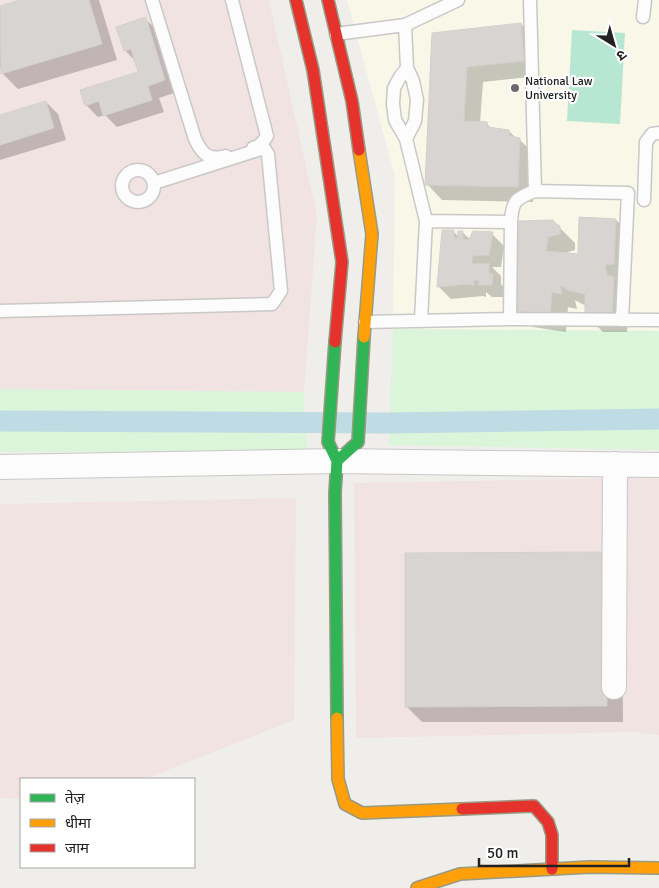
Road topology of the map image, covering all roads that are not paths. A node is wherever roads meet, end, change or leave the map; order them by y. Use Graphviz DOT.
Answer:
graph roads {
  1 [pos="152,0"];
  2 [pos="232,0"];
  3 [pos="296,0"];
  4 [pos="328,0"];
  5 [pos="458,0"];
  6 [pos="530,0"];
  7 [pos="645,0"];
  8 [pos="643,17"];
  9 [pos="405,25"];
  10 [pos="336,34"];
  11 [pos="408,68"];
  12 [pos="659,133"];
  13 [pos="406,138"];
  14 [pos="154,183"];
  15 [pos="535,191"];
  16 [pos="644,200"];
  17 [pos="426,221"];
  18 [pos="511,222"];
  19 [pos="0,311"];
  20 [pos="510,319"];
  21 [pos="421,320"];
  22 [pos="622,320"];
  23 [pos="659,320"];
  24 [pos="365,322"];
  25 [pos="333,451"];
  26 [pos="615,464"];
  27 [pos="659,465"];
  28 [pos="0,467"];
  29 [pos="614,687"];
  30 [pos="590,867"];
  31 [pos="659,868"];
  32 [pos="552,869"];
  33 [pos="460,874"];
  34 [pos="589,881"];
  35 [pos="417,888"];
  36 [pos="471,888"];
  1 -- 2 [label="lane"];
  3 -- 25 [label="street"];
  4 -- 10 [label="street"];
  5 -- 9 [label="lane"];
  6 -- 15 [label="lane"];
  7 -- 8 [label="lane"];
  9 -- 10 [label="lane"];
  9 -- 11 [label="lane"];
  10 -- 24 [label="street"];
  11 -- 13 [label="lane"];
  11 -- 13 [label="lane"];
  12 -- 16 [label="lane"];
  13 -- 17 [label="lane"];
  14 -- 19 [label="lane"];
  15 -- 18 [label="lane"];
  15 -- 22 [label="lane"];
  17 -- 18 [label="lane"];
  17 -- 21 [label="lane"];
  18 -- 20 [label="lane"];
  20 -- 21 [label="lane"];
  20 -- 22 [label="lane"];
  21 -- 24 [label="lane"];
  22 -- 23 [label="lane"];
  24 -- 25 [label="street"];
  25 -- 26 [label="street"];
  25 -- 28 [label="street"];
  25 -- 32 [label="street"];
  26 -- 27 [label="street"];
  26 -- 29 [label="street"];
  30 -- 31 [label="street"];
  30 -- 32 [label="street"];
  30 -- 34 [label="street"];
  32 -- 33 [label="street"];
  33 -- 35 [label="street"];
  33 -- 36 [label="street"];
}
